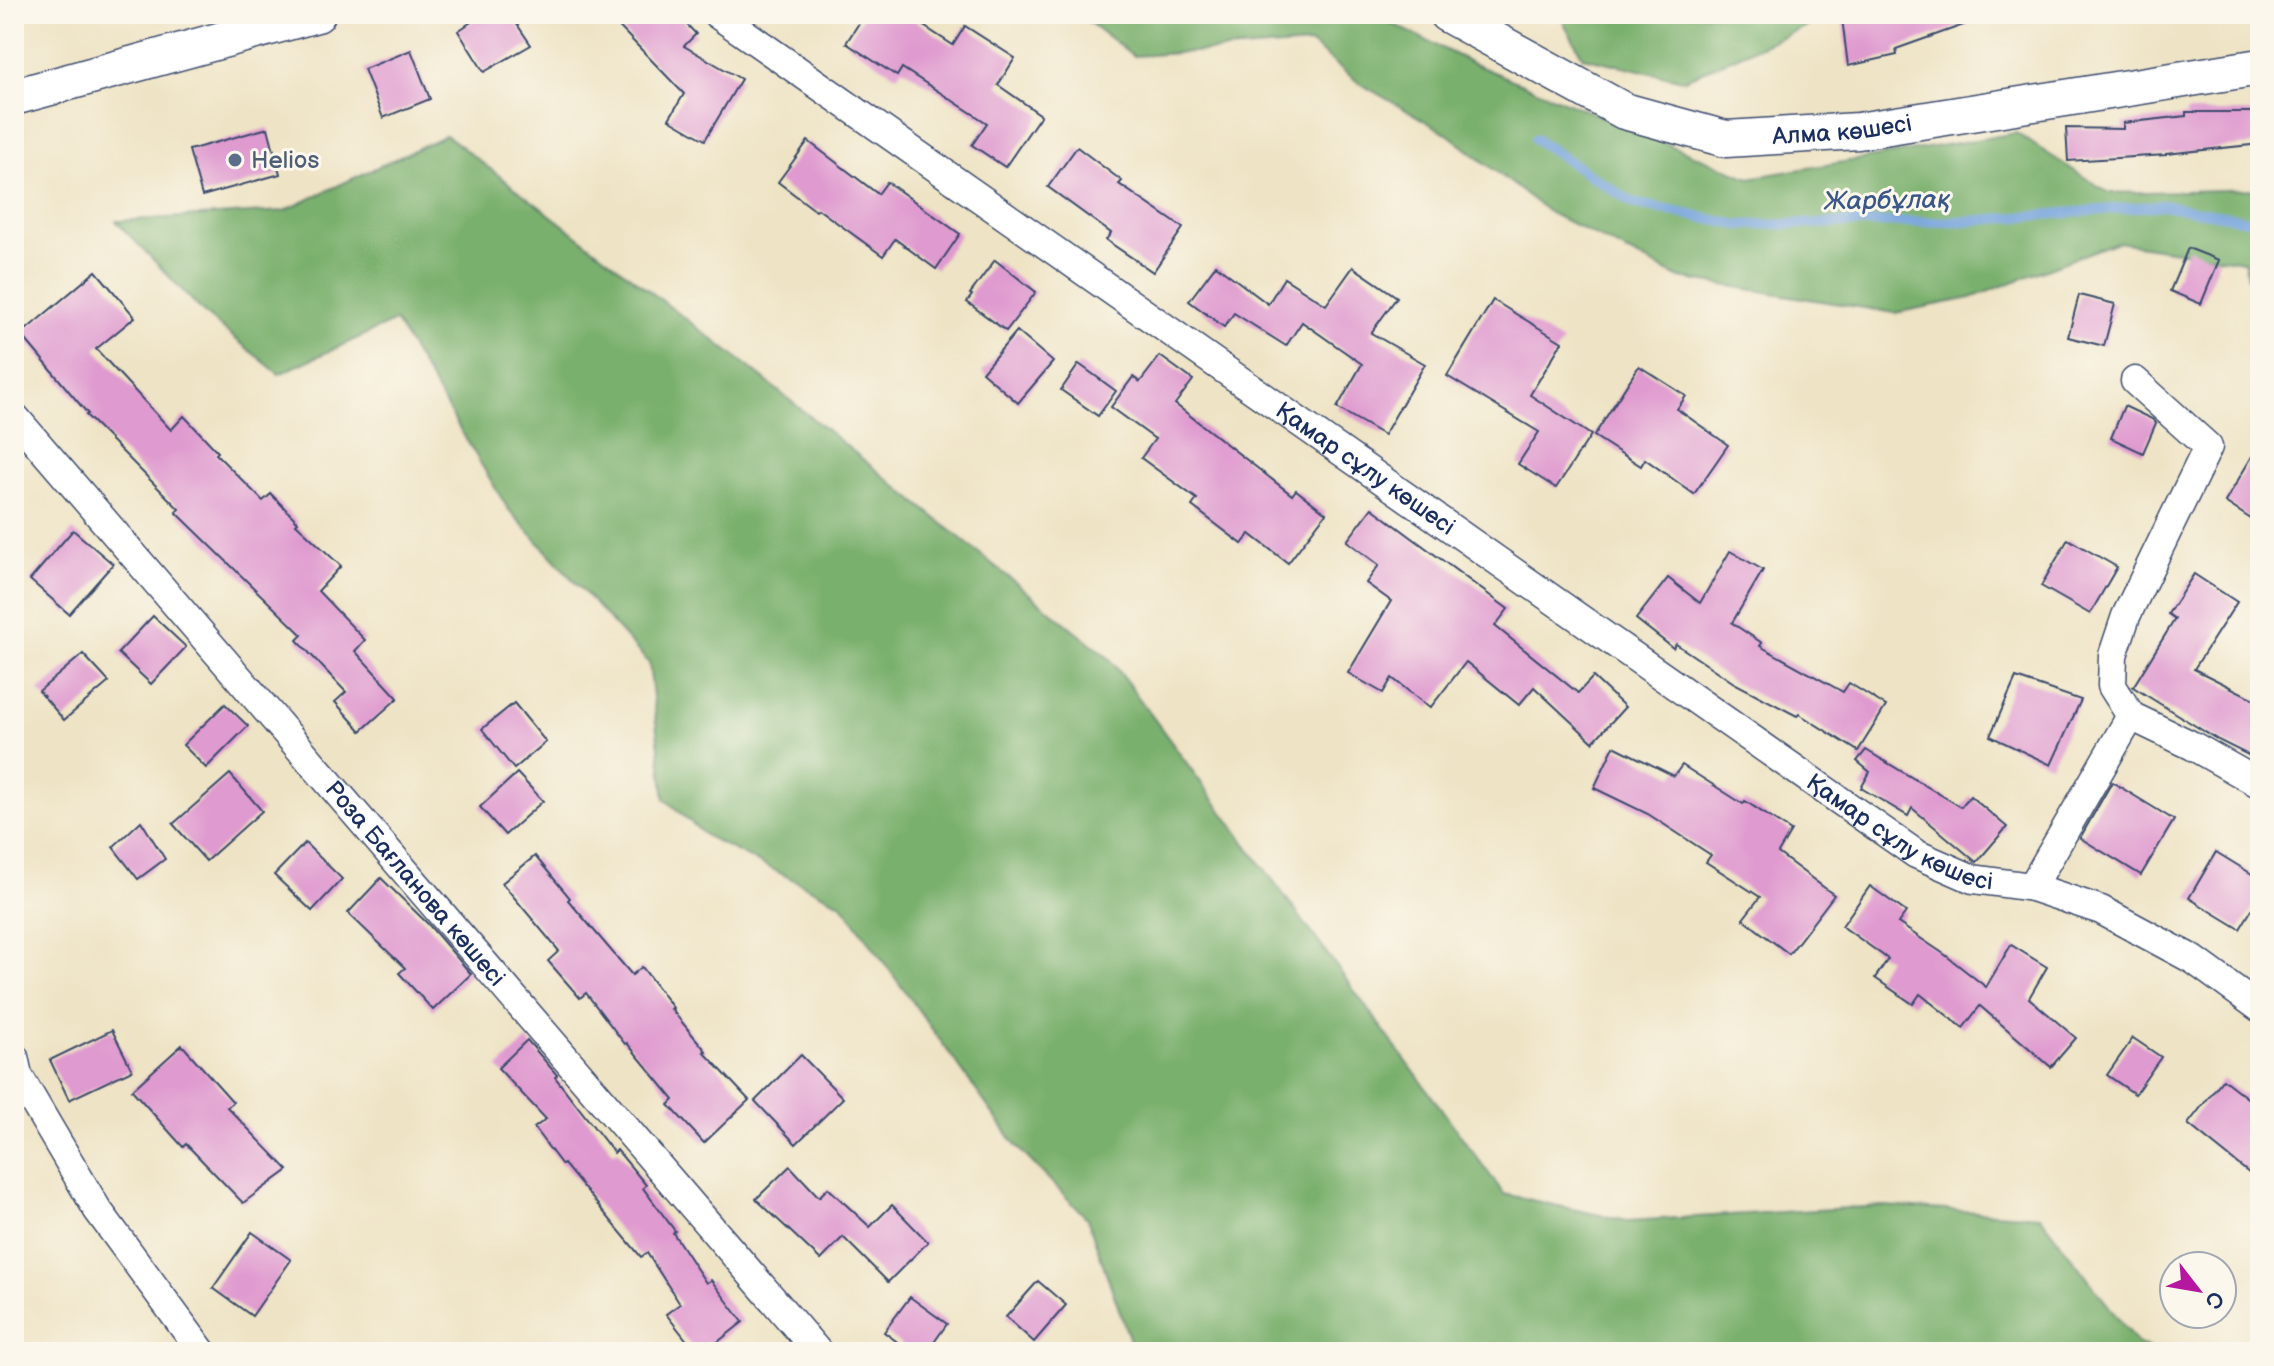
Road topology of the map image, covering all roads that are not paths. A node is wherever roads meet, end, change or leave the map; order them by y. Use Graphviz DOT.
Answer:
graph roads {
  1 [pos="317,14"];
  2 [pos="717,14"];
  3 [pos="1447,14"];
  4 [pos="2260,67"];
  5 [pos="14,97"];
  6 [pos="2135,381"];
  7 [pos="14,416"];
  8 [pos="2131,716"];
  9 [pos="2260,784"];
  10 [pos="2032,887"];
  11 [pos="2260,1008"];
  12 [pos="14,1057"];
  13 [pos="202,1352"];
  14 [pos="818,1352"];
  1 -- 5 [label="street"];
  2 -- 10 [label="street, Қамар сұлу көшесі"];
  3 -- 4 [label="street, Алма көшесі"];
  6 -- 8 [label="street"];
  7 -- 14 [label="street, Роза Бағланова көшесі"];
  8 -- 9 [label="street"];
  8 -- 10 [label="street, Қамар сұлу көшесі"];
  10 -- 11 [label="street, Қамар сұлу көшесі"];
  12 -- 13 [label="street"];
}
